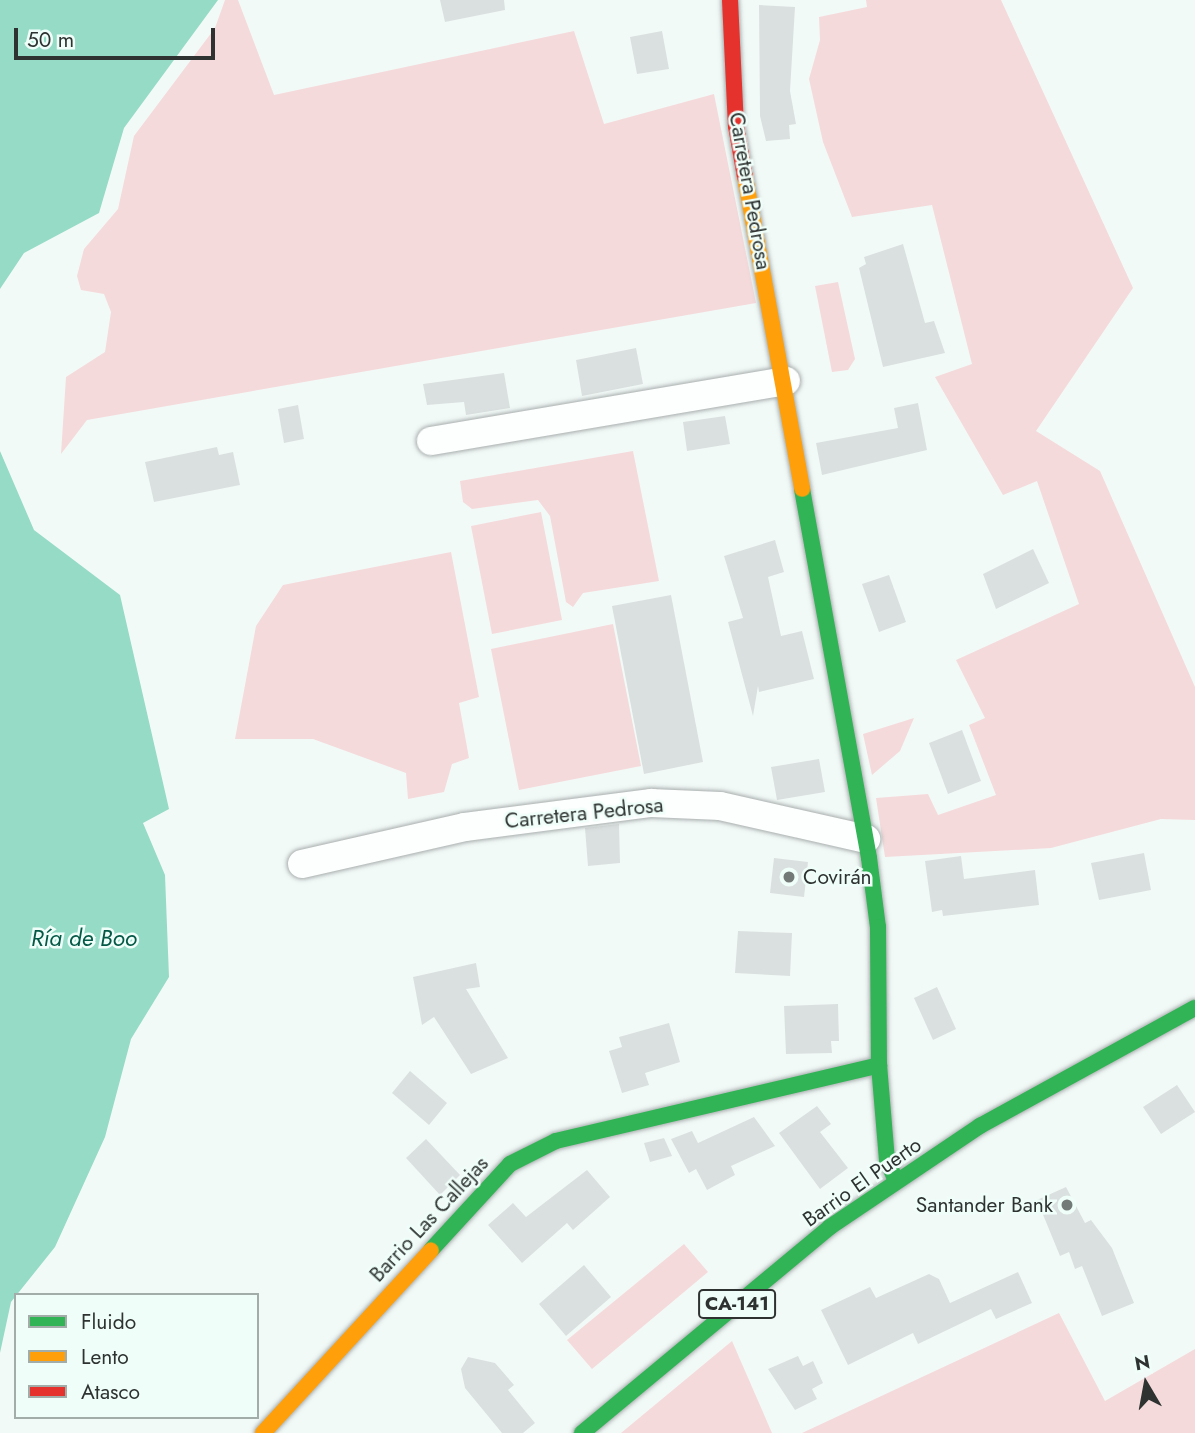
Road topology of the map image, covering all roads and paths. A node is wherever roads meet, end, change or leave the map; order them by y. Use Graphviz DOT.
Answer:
graph roads {
  1 [pos="730,0"];
  2 [pos="786,381"];
  3 [pos="431,440"];
  4 [pos="866,839"];
  5 [pos="302,864"];
  6 [pos="1195,1008"];
  7 [pos="879,1065"];
  8 [pos="896,1181"];
  9 [pos="263,1433"];
  10 [pos="582,1433"];
  1 -- 2 [label="street, Carretera Pedrosa"];
  2 -- 3 [label="street"];
  2 -- 4 [label="street, Carretera Pedrosa"];
  4 -- 5 [label="street, Carretera Pedrosa"];
  4 -- 7 [label="street, Carretera Pedrosa"];
  6 -- 8 [label="street, Barrio El Puerto / CA-141"];
  7 -- 8 [label="street, Carretera Pedrosa"];
  7 -- 9 [label="street, Barrio Las Callejas"];
  8 -- 10 [label="street, Barrio El Puerto / CA-141"];
}
